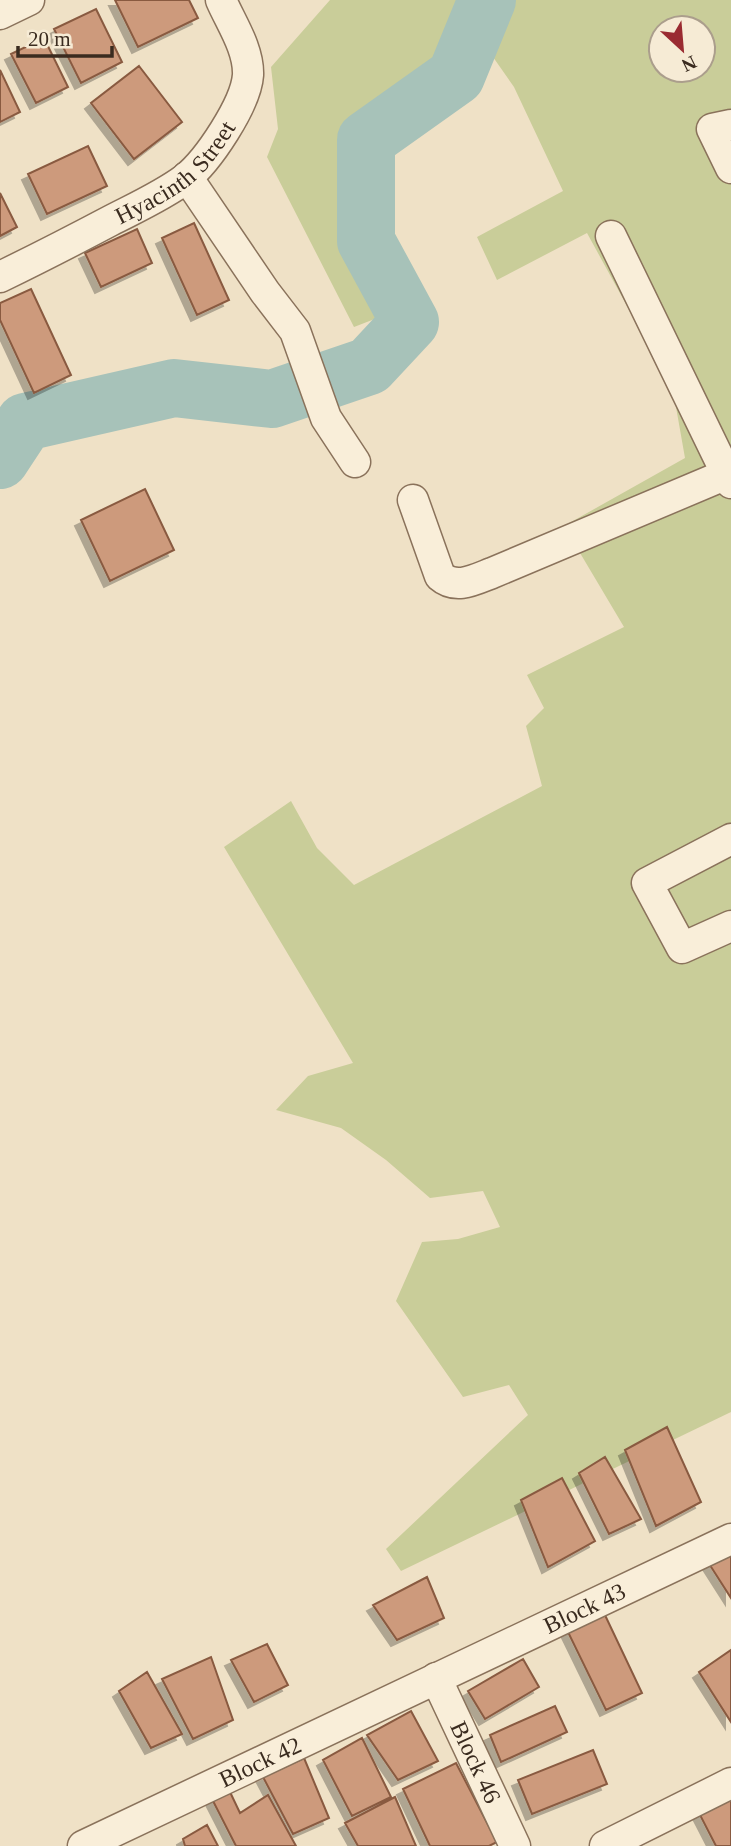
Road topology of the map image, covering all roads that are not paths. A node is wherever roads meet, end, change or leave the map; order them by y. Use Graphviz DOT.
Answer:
graph roads {
  1 [pos="29,0"];
  2 [pos="220,0"];
  3 [pos="0,14"];
  4 [pos="731,125"];
  5 [pos="731,168"];
  6 [pos="187,177"];
  7 [pos="611,236"];
  8 [pos="0,277"];
  9 [pos="355,462"];
  10 [pos="729,478"];
  11 [pos="413,500"];
  12 [pos="731,839"];
  13 [pos="731,926"];
  14 [pos="731,1539"];
  15 [pos="436,1678"];
  16 [pos="731,1783"];
  17 [pos="83,1846"];
  18 [pos="515,1846"];
  19 [pos="605,1846"];
  1 -- 3 [label="street"];
  2 -- 6 [label="street, Hyacinth Street"];
  4 -- 5 [label="street"];
  6 -- 8 [label="street, Hyacinth Street"];
  6 -- 9 [label="street"];
  7 -- 10 [label="street"];
  10 -- 11 [label="street"];
  12 -- 13 [label="street"];
  14 -- 15 [label="street, Block 43"];
  15 -- 17 [label="street, Block 42"];
  15 -- 18 [label="street, Block 46"];
  16 -- 19 [label="street"];
}
